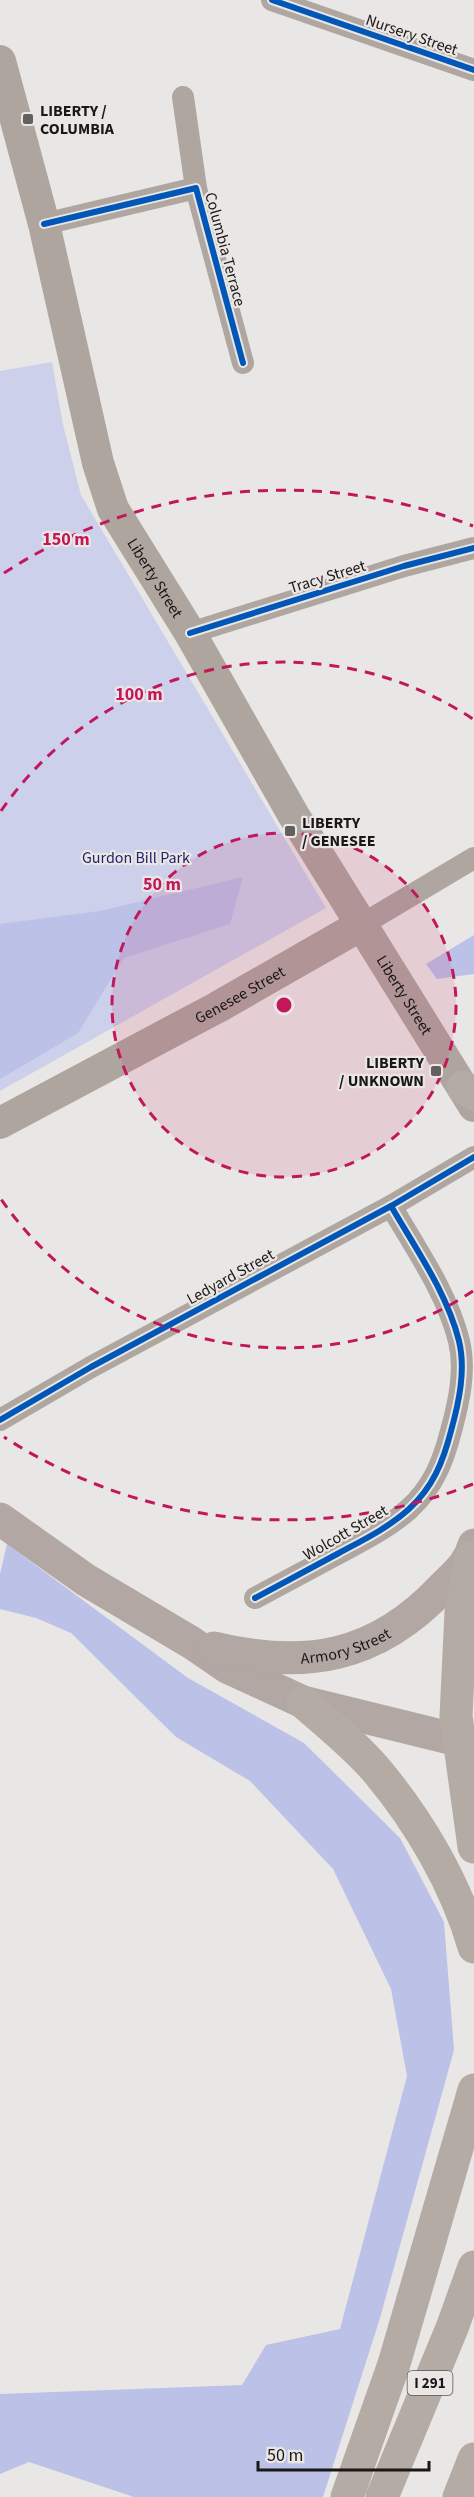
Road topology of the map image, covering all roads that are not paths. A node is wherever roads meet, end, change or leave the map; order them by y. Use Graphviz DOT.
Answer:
graph roads {
  1 [pos="272,0"];
  2 [pos="0,61"];
  3 [pos="474,70"];
  4 [pos="183,97"];
  5 [pos="196,188"];
  6 [pos="44,224"];
  7 [pos="243,363"];
  8 [pos="474,548"];
  9 [pos="190,633"];
  10 [pos="474,858"];
  11 [pos="363,924"];
  12 [pos="470,1096"];
  13 [pos="0,1124"];
  14 [pos="474,1157"];
  15 [pos="391,1206"];
  16 [pos="0,1420"];
  17 [pos="0,1519"];
  18 [pos="471,1559"];
  19 [pos="255,1598"];
  20 [pos="474,1639"];
  21 [pos="192,1643"];
  22 [pos="303,1702"];
  23 [pos="466,1742"];
  24 [pos="474,1847"];
  25 [pos="474,1947"];
  26 [pos="474,2090"];
  27 [pos="474,2267"];
  28 [pos="474,2459"];
  29 [pos="347,2497"];
  30 [pos="382,2497"];
  31 [pos="459,2497"];
  1 -- 3 [label="street, Nursery Street"];
  2 -- 6 [label="main road, Liberty Street"];
  4 -- 5 [label="street"];
  5 -- 6 [label="street, Columbia Terrace"];
  5 -- 7 [label="street, Columbia Terrace"];
  6 -- 9 [label="main road, Liberty Street"];
  8 -- 9 [label="street, Tracy Street"];
  9 -- 11 [label="main road, Liberty Street"];
  10 -- 11 [label="street, Genesee Street"];
  11 -- 12 [label="main road, Liberty Street"];
  11 -- 13 [label="main road, Genesee Street"];
  14 -- 15 [label="street, Ledyard Street"];
  15 -- 16 [label="street, Ledyard Street"];
  15 -- 19 [label="street, Wolcott Street"];
  17 -- 21 [label="main road, Armory Street"];
  18 -- 20 [label="main road"];
  18 -- 21 [label="main road, Armory Street"];
  18 -- 23 [label="highway"];
  21 -- 22 [label="main road, Armory Street"];
  22 -- 23 [label="main road, Armory Street"];
  22 -- 25 [label="highway"];
  23 -- 24 [label="highway"];
  26 -- 29 [label="highway"];
  27 -- 30 [label="highway, I 291"];
  28 -- 31 [label="highway"];
}
